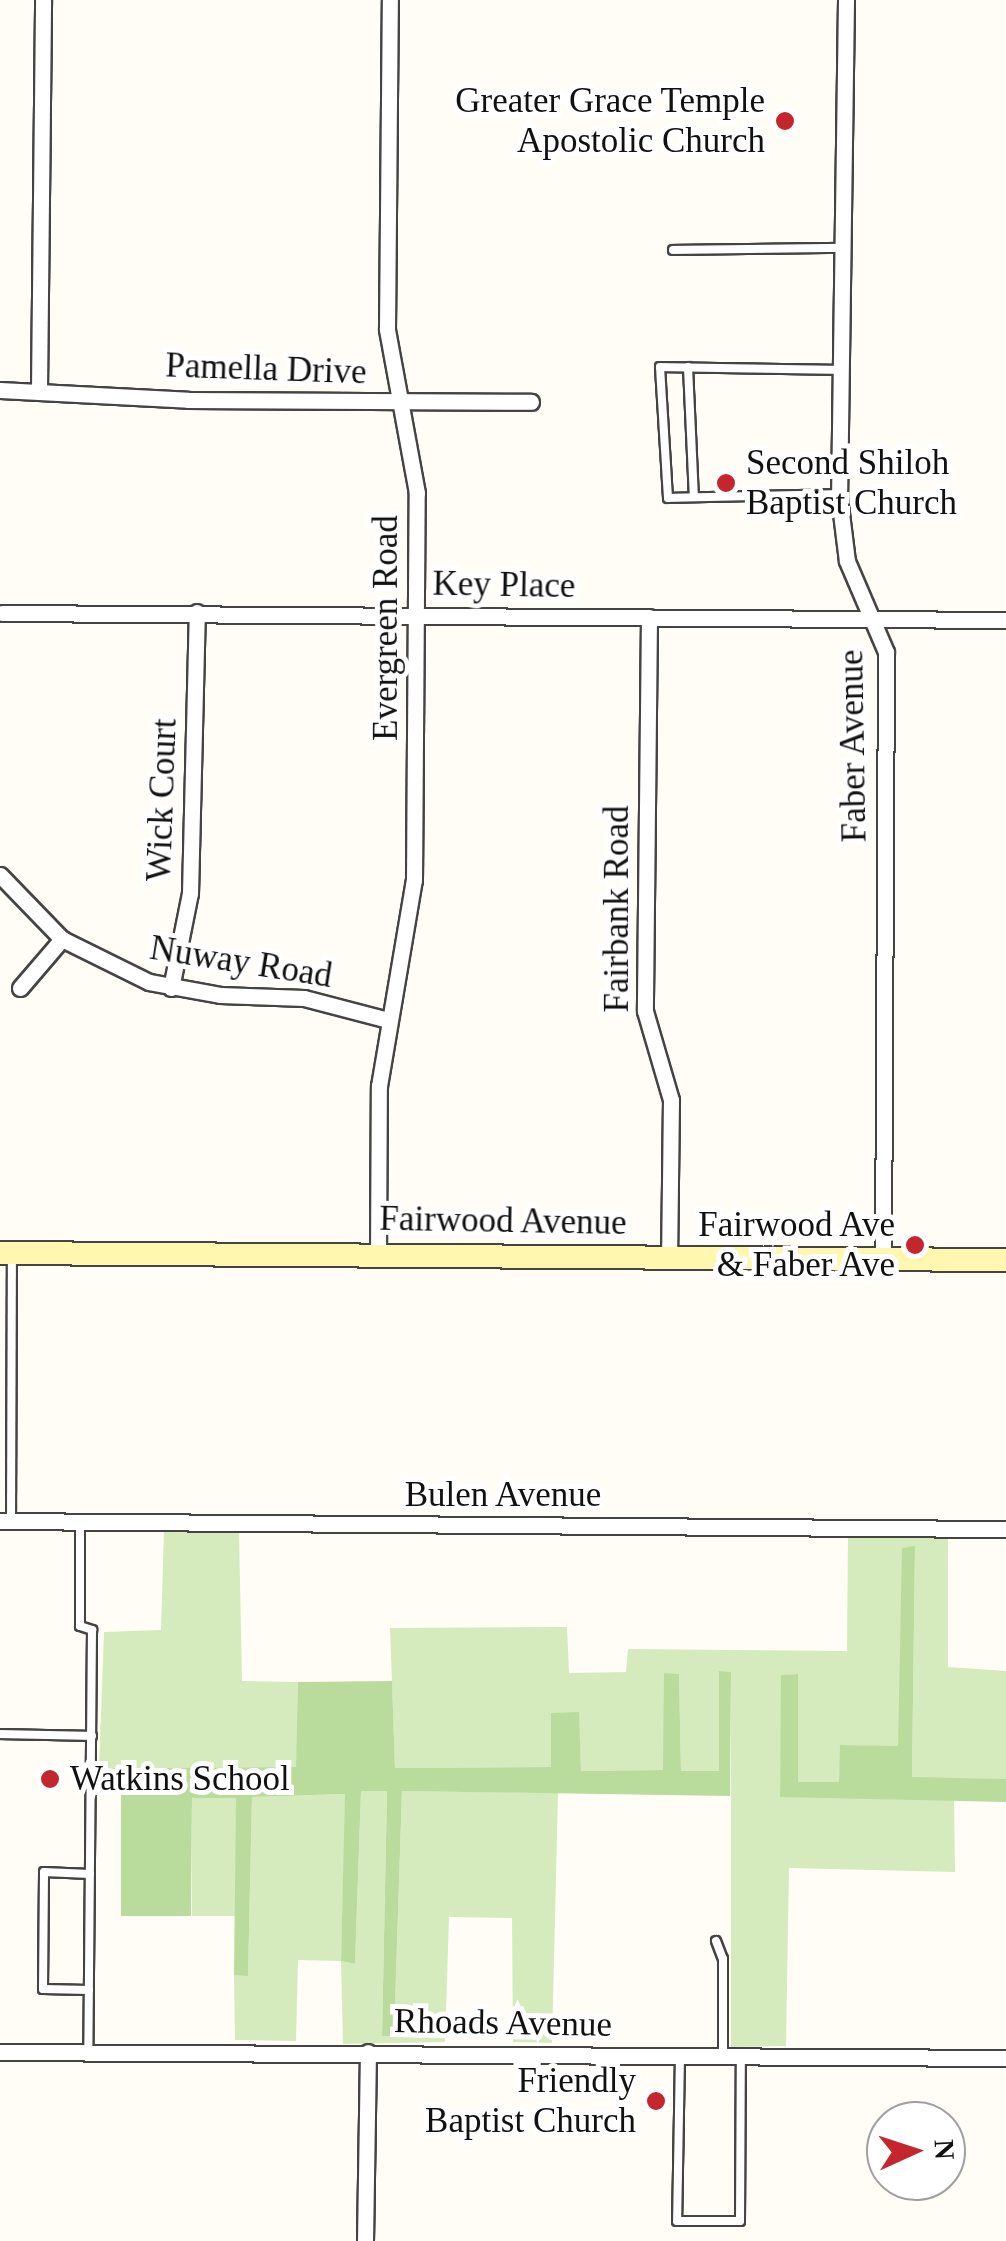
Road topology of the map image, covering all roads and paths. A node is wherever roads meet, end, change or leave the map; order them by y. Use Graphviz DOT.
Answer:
graph roads {
  1 [pos="43,0"];
  2 [pos="390,0"];
  3 [pos="846,0"];
  4 [pos="843,248"];
  5 [pos="674,250"];
  6 [pos="688,368"];
  7 [pos="841,370"];
  8 [pos="0,390"];
  9 [pos="39,390"];
  10 [pos="531,402"];
  11 [pos="401,403"];
  12 [pos="839,494"];
  13 [pos="694,497"];
  14 [pos="197,612"];
  15 [pos="2,613"];
  16 [pos="416,614"];
  17 [pos="649,617"];
  18 [pos="874,619"];
  19 [pos="1006,620"];
  20 [pos="0,875"];
  21 [pos="62,939"];
  22 [pos="20,988"];
  23 [pos="171,988"];
  24 [pos="388,1020"];
  25 [pos="6,1252"];
  26 [pos="378,1255"];
  27 [pos="669,1258"];
  28 [pos="883,1258"];
  29 [pos="1006,1260"];
  30 [pos="5,1521"];
  31 [pos="80,1521"];
  32 [pos="1006,1529"];
  33 [pos="0,1734"];
  34 [pos="92,1736"];
  35 [pos="90,1874"];
  36 [pos="716,1941"];
  37 [pos="89,1990"];
  38 [pos="88,2051"];
  39 [pos="0,2052"];
  40 [pos="368,2052"];
  41 [pos="680,2055"];
  42 [pos="723,2055"];
  43 [pos="740,2055"];
  44 [pos="1006,2058"];
  45 [pos="365,2241"];
  1 -- 9 [label="street"];
  2 -- 11 [label="street, Evergreen Road"];
  3 -- 4 [label="street, Faber Avenue"];
  4 -- 5 [label="lane"];
  4 -- 7 [label="street, Faber Avenue"];
  6 -- 7 [label="lane"];
  6 -- 13 [label="lane"];
  6 -- 13 [label="lane"];
  7 -- 12 [label="street, Faber Avenue"];
  8 -- 9 [label="street, Pamella Drive"];
  9 -- 11 [label="street, Pamella Drive"];
  10 -- 11 [label="street, Pamella Drive"];
  11 -- 16 [label="street, Evergreen Road"];
  12 -- 13 [label="lane"];
  12 -- 18 [label="street, Faber Avenue"];
  14 -- 15 [label="street, Key Place"];
  14 -- 16 [label="street, Key Place"];
  14 -- 23 [label="street, Wick Court"];
  16 -- 17 [label="street, Key Place"];
  16 -- 24 [label="street, Evergreen Road"];
  17 -- 18 [label="street, Key Place"];
  17 -- 27 [label="street, Fairbank Road"];
  18 -- 19 [label="street, Key Place"];
  18 -- 28 [label="street, Faber Avenue"];
  20 -- 21 [label="street, Nuway Road"];
  21 -- 22 [label="street"];
  21 -- 23 [label="street, Nuway Road"];
  23 -- 24 [label="street, Nuway Road"];
  24 -- 26 [label="street, Evergreen Road"];
  25 -- 26 [label="street, Fairwood Avenue"];
  25 -- 30 [label="lane"];
  26 -- 27 [label="street, Fairwood Avenue"];
  27 -- 28 [label="street, Fairwood Avenue"];
  28 -- 29 [label="street, Fairwood Avenue"];
  30 -- 31 [label="street, Bulen Avenue"];
  31 -- 32 [label="street, Bulen Avenue"];
  31 -- 34 [label="lane"];
  33 -- 34 [label="lane"];
  34 -- 35 [label="lane"];
  35 -- 37 [label="lane"];
  35 -- 37 [label="lane"];
  36 -- 42 [label="lane"];
  37 -- 38 [label="lane"];
  38 -- 39 [label="street, Rhoads Avenue"];
  38 -- 40 [label="street, Rhoads Avenue"];
  40 -- 41 [label="street, Rhoads Avenue"];
  40 -- 45 [label="street"];
  41 -- 42 [label="street, Rhoads Avenue"];
  41 -- 43 [label="lane"];
  42 -- 43 [label="street, Rhoads Avenue"];
  43 -- 44 [label="street, Rhoads Avenue"];
}
